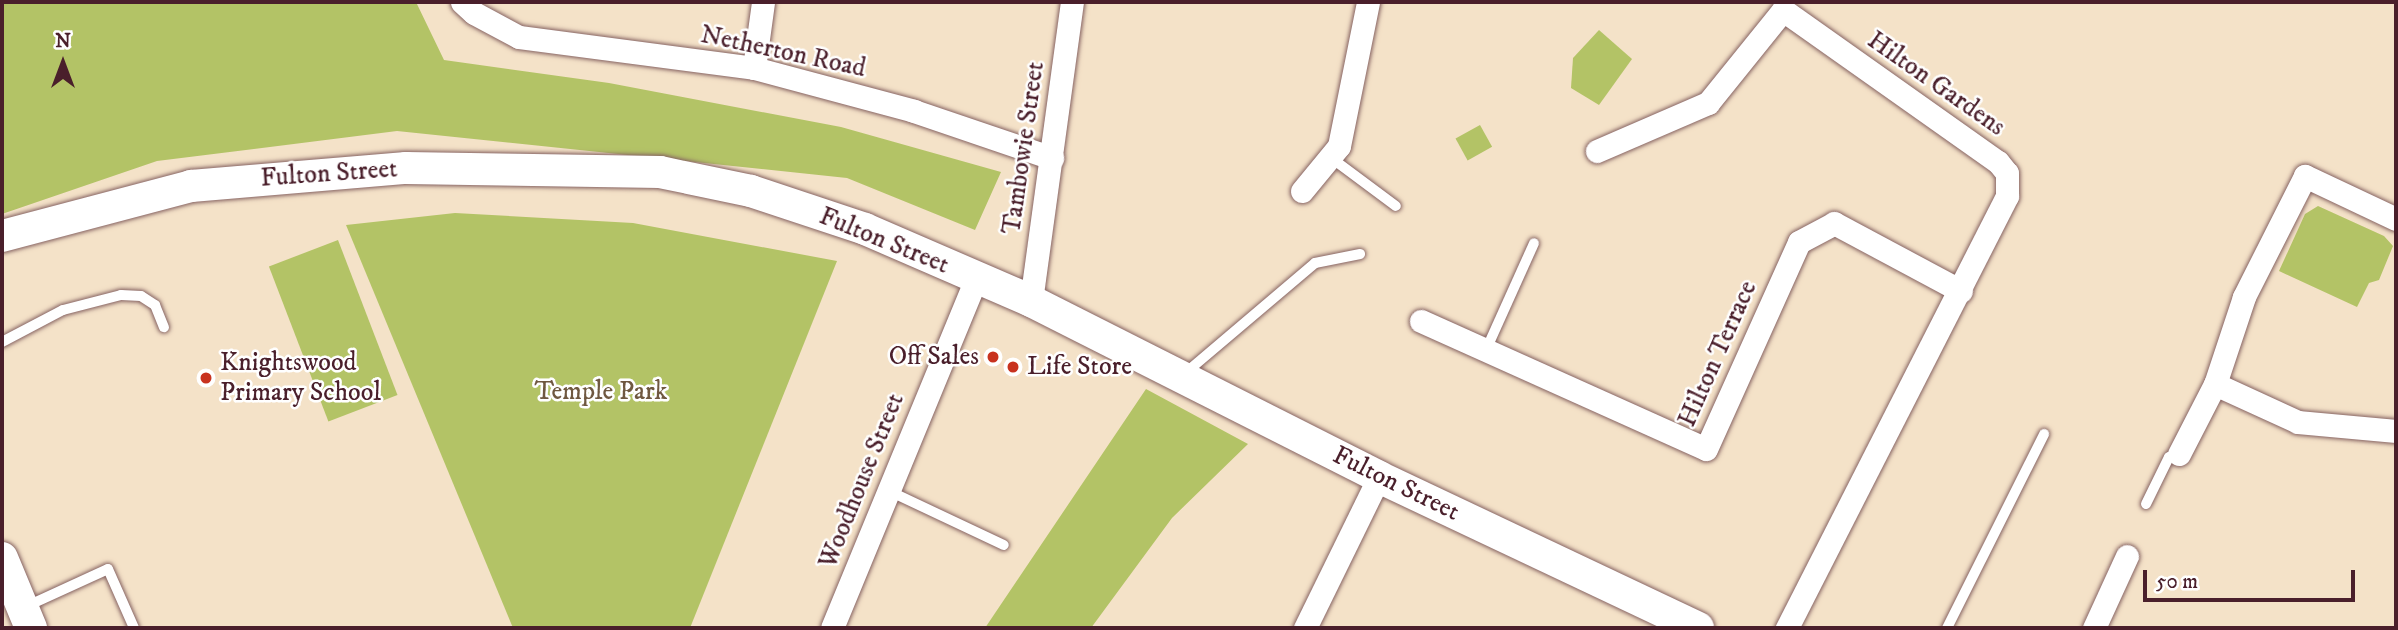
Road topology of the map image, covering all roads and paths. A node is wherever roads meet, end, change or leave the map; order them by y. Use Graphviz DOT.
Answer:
graph roads {
  1 [pos="462,2"];
  2 [pos="764,2"];
  3 [pos="1072,2"];
  4 [pos="1368,2"];
  5 [pos="754,68"];
  6 [pos="1597,151"];
  7 [pos="1330,157"];
  8 [pos="1052,158"];
  9 [pos="1302,191"];
  10 [pos="1396,206"];
  11 [pos="2396,219"];
  12 [pos="2,236"];
  13 [pos="1534,243"];
  14 [pos="1360,254"];
  15 [pos="976,278"];
  16 [pos="1961,290"];
  17 [pos="1031,301"];
  18 [pos="1421,321"];
  19 [pos="164,327"];
  20 [pos="2,342"];
  21 [pos="1486,350"];
  22 [pos="1181,377"];
  23 [pos="2215,384"];
  24 [pos="2396,431"];
  25 [pos="2044,433"];
  26 [pos="2179,454"];
  27 [pos="1379,477"];
  28 [pos="887,490"];
  29 [pos="2146,504"];
  30 [pos="1004,545"];
  31 [pos="2127,556"];
  32 [pos="2,558"];
  33 [pos="27,618"];
  34 [pos="134,628"];
  35 [pos="832,628"];
  36 [pos="1305,628"];
  37 [pos="1698,628"];
  38 [pos="1787,628"];
  39 [pos="1947,628"];
  40 [pos="2094,628"];
  1 -- 5 [label="street, Netherton Road"];
  2 -- 5 [label="street"];
  3 -- 8 [label="street, Tambowie Street"];
  4 -- 7 [label="street"];
  5 -- 8 [label="street, Netherton Road"];
  6 -- 16 [label="street, Hilton Gardens"];
  7 -- 9 [label="street"];
  7 -- 10 [label="lane"];
  8 -- 17 [label="street, Tambowie Street"];
  11 -- 23 [label="street"];
  12 -- 15 [label="street, Fulton Street"];
  13 -- 21 [label="lane"];
  14 -- 22 [label="lane"];
  15 -- 17 [label="street, Fulton Street"];
  15 -- 28 [label="street, Woodhouse Street"];
  16 -- 21 [label="street, Hilton Terrace"];
  16 -- 38 [label="street, Hilton Gardens"];
  17 -- 22 [label="street, Fulton Street"];
  18 -- 21 [label="street, Hilton Terrace"];
  19 -- 20 [label="lane"];
  22 -- 27 [label="street, Fulton Street"];
  23 -- 24 [label="street"];
  23 -- 26 [label="street"];
  25 -- 39 [label="lane"];
  26 -- 29 [label="lane"];
  27 -- 36 [label="street"];
  27 -- 37 [label="street, Fulton Street"];
  28 -- 30 [label="lane"];
  28 -- 35 [label="street, Woodhouse Street"];
  31 -- 40 [label="street"];
  32 -- 33 [label="street"];
  33 -- 34 [label="lane"];
}
